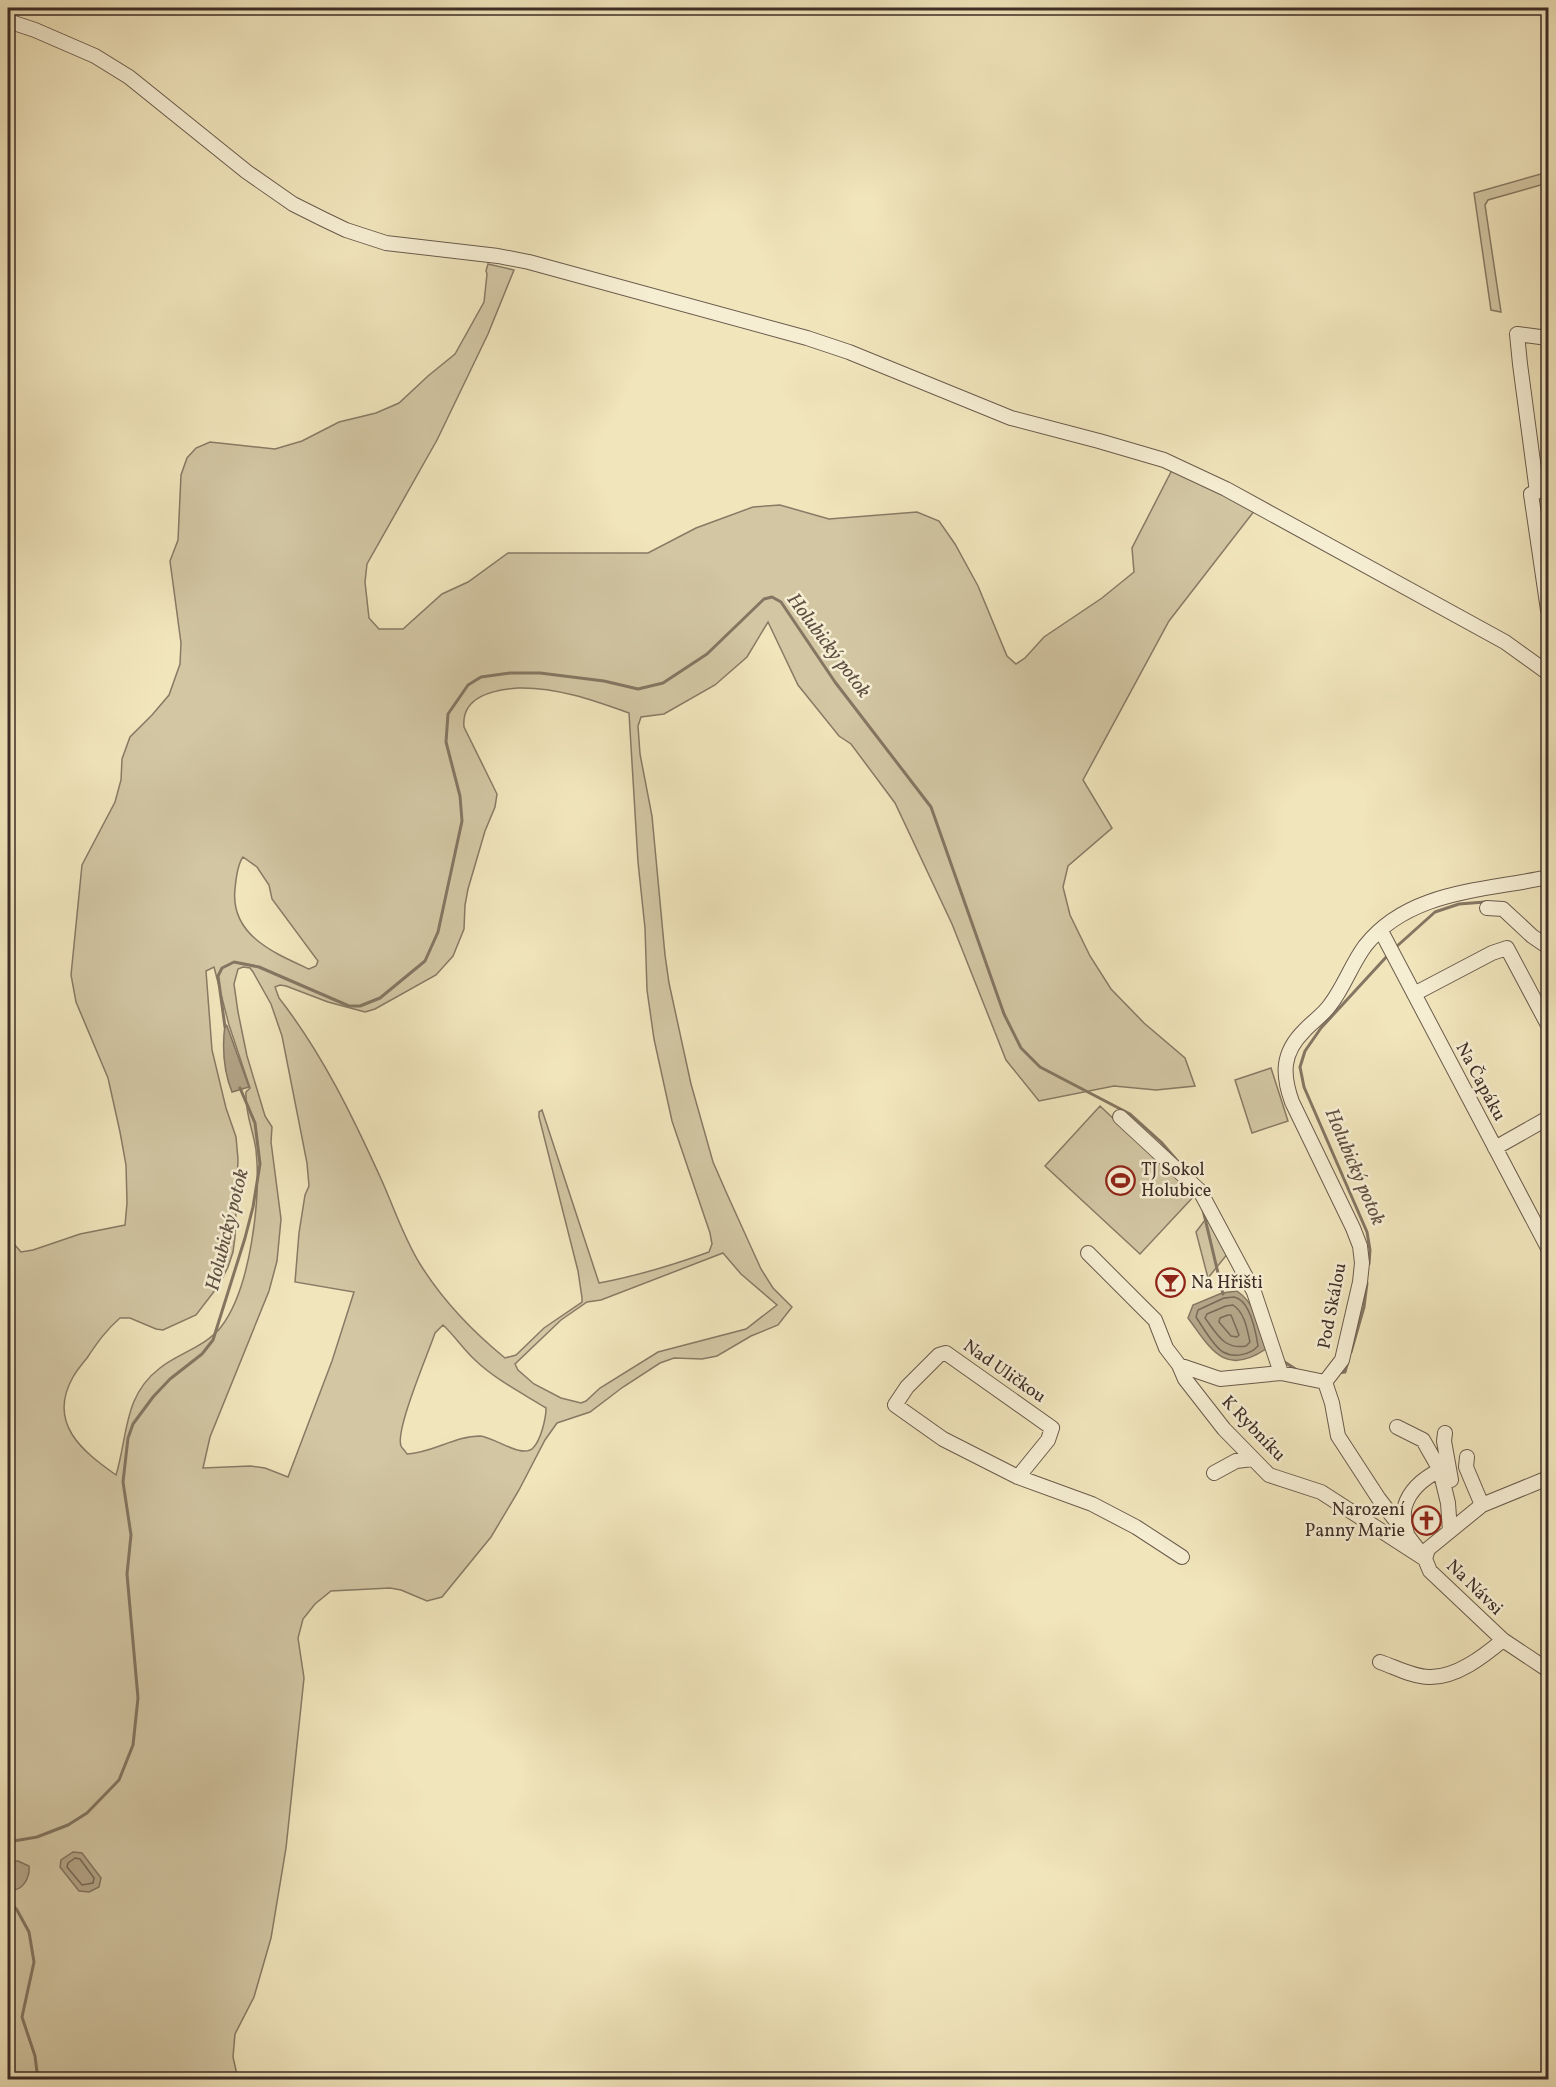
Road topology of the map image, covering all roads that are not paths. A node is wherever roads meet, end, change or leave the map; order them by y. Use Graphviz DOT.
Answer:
graph roads {
  1 [pos="8,21"];
  2 [pos="1548,338"];
  3 [pos="1543,489"];
  4 [pos="1548,610"];
  5 [pos="1548,673"];
  6 [pos="1548,877"];
  7 [pos="1487,909"];
  8 [pos="1381,931"];
  9 [pos="1548,947"];
  10 [pos="1414,994"];
  11 [pos="1548,1025"];
  12 [pos="1120,1117"];
  13 [pos="1548,1118"];
  14 [pos="1494,1148"];
  15 [pos="1548,1248"];
  16 [pos="1088,1254"];
  17 [pos="1179,1365"];
  18 [pos="1281,1373"];
  19 [pos="1325,1382"];
  20 [pos="1397,1427"];
  21 [pos="1445,1433"];
  22 [pos="1467,1457"];
  23 [pos="1253,1459"];
  24 [pos="1440,1470"];
  25 [pos="1214,1473"];
  26 [pos="1018,1478"];
  27 [pos="1548,1479"];
  28 [pos="1321,1492"];
  29 [pos="1448,1503"];
  30 [pos="1482,1505"];
  31 [pos="1450,1531"];
  32 [pos="1409,1539"];
  33 [pos="1182,1557"];
  34 [pos="1425,1559"];
  35 [pos="1503,1640"];
  36 [pos="1380,1662"];
  37 [pos="1548,1670"];
  1 -- 5 [label="street"];
  2 -- 3 [label="street"];
  3 -- 4 [label="street"];
  6 -- 8 [label="street, Pod Skálou"];
  7 -- 9 [label="street"];
  8 -- 10 [label="street, Na Čapáku"];
  8 -- 19 [label="street, Pod Skálou"];
  10 -- 11 [label="street"];
  10 -- 14 [label="street, Na Čapáku"];
  12 -- 18 [label="street"];
  13 -- 14 [label="street"];
  14 -- 15 [label="street, Na Čapáku"];
  16 -- 17 [label="street, K Rybníku"];
  17 -- 18 [label="street"];
  17 -- 23 [label="street, K Rybníku"];
  18 -- 19 [label="street"];
  19 -- 32 [label="street, Na Návsi"];
  20 -- 24 [label="street, Na Návsi"];
  21 -- 29 [label="street, Na Návsi"];
  22 -- 30 [label="street"];
  23 -- 25 [label="street"];
  23 -- 28 [label="street, K Rybníku"];
  24 -- 29 [label="street, Na Návsi"];
  24 -- 32 [label="street"];
  26 -- 26 [label="street, Nad Uličkou"];
  26 -- 33 [label="street, Nad Uličkou"];
  27 -- 30 [label="street, Na Návsi"];
  28 -- 34 [label="street, Na Návsi"];
  29 -- 31 [label="street, Na Návsi"];
  30 -- 31 [label="street, Na Návsi"];
  31 -- 34 [label="street, Na Návsi"];
  32 -- 34 [label="street, Na Návsi"];
  34 -- 35 [label="street, Na Návsi"];
  35 -- 36 [label="street"];
  35 -- 37 [label="street, Na Návsi"];
}
